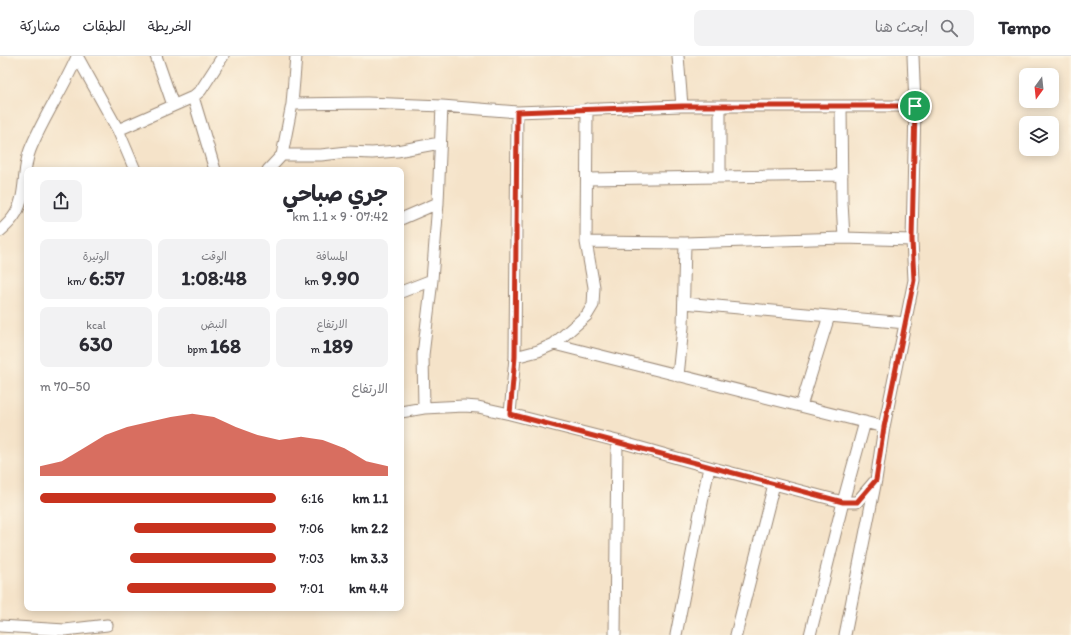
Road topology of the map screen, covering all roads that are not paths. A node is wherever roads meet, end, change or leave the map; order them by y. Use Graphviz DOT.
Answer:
graph roads {
  1 [pos="156,56"];
  2 [pos="224,56"];
  3 [pos="296,56"];
  4 [pos="678,56"];
  5 [pos="913,56"];
  6 [pos="77,57"];
  7 [pos="193,97"];
  8 [pos="292,104"];
  9 [pos="173,105"];
  10 [pos="442,106"];
  11 [pos="682,106"];
  12 [pos="720,106"];
  13 [pos="915,106"];
  14 [pos="841,107"];
  15 [pos="586,109"];
  16 [pos="517,112"];
  17 [pos="118,130"];
  18 [pos="440,143"];
  19 [pos="282,155"];
  20 [pos="26,167"];
  21 [pos="134,167"];
  22 [pos="214,167"];
  23 [pos="271,167"];
  24 [pos="842,175"];
  25 [pos="720,176"];
  26 [pos="587,179"];
  27 [pos="24,193"];
  28 [pos="438,203"];
  29 [pos="404,217"];
  30 [pos="0,231"];
  31 [pos="844,238"];
  32 [pos="912,240"];
  33 [pos="586,242"];
  34 [pos="685,243"];
  35 [pos="432,280"];
  36 [pos="404,291"];
  37 [pos="684,302"];
  38 [pos="829,316"];
  39 [pos="906,323"];
  40 [pos="554,344"];
  41 [pos="515,357"];
  42 [pos="678,376"];
  43 [pos="801,406"];
  44 [pos="424,408"];
  45 [pos="404,411"];
  46 [pos="510,414"];
  47 [pos="865,422"];
  48 [pos="884,427"];
  49 [pos="617,441"];
  50 [pos="709,467"];
  51 [pos="876,480"];
  52 [pos="774,484"];
  53 [pos="843,502"];
  54 [pos="107,625"];
  55 [pos="0,626"];
  56 [pos="616,635"];
  57 [pos="676,635"];
  58 [pos="736,635"];
  59 [pos="810,635"];
  60 [pos="845,635"];
  1 -- 9 [label="street"];
  2 -- 7 [label="street"];
  3 -- 8 [label="street"];
  4 -- 11 [label="street"];
  5 -- 13 [label="street"];
  6 -- 17 [label="street"];
  6 -- 20 [label="street"];
  7 -- 9 [label="street"];
  7 -- 22 [label="street"];
  8 -- 10 [label="street"];
  8 -- 19 [label="street"];
  9 -- 17 [label="street"];
  10 -- 16 [label="street"];
  10 -- 18 [label="street"];
  11 -- 12 [label="street"];
  11 -- 15 [label="street"];
  12 -- 14 [label="street"];
  12 -- 25 [label="street"];
  13 -- 14 [label="street"];
  13 -- 32 [label="street"];
  14 -- 24 [label="street"];
  15 -- 16 [label="street"];
  15 -- 26 [label="street"];
  16 -- 41 [label="street"];
  17 -- 21 [label="street"];
  18 -- 19 [label="street"];
  18 -- 28 [label="street"];
  19 -- 23 [label="street"];
  24 -- 25 [label="street"];
  24 -- 31 [label="street"];
  25 -- 26 [label="street"];
  26 -- 33 [label="street"];
  27 -- 30 [label="street"];
  28 -- 29 [label="street"];
  28 -- 35 [label="street"];
  31 -- 32 [label="street"];
  31 -- 34 [label="street"];
  32 -- 39 [label="street"];
  33 -- 34 [label="street"];
  33 -- 40 [label="street"];
  34 -- 37 [label="street"];
  35 -- 36 [label="street"];
  35 -- 44 [label="street"];
  37 -- 38 [label="street"];
  37 -- 42 [label="street"];
  38 -- 39 [label="street"];
  38 -- 43 [label="street"];
  39 -- 48 [label="street"];
  40 -- 41 [label="street"];
  40 -- 42 [label="street"];
  41 -- 46 [label="street"];
  42 -- 43 [label="street"];
  43 -- 47 [label="street"];
  44 -- 45 [label="street"];
  44 -- 46 [label="street"];
  46 -- 49 [label="street"];
  47 -- 48 [label="street"];
  47 -- 53 [label="street"];
  48 -- 51 [label="street"];
  49 -- 50 [label="street"];
  49 -- 56 [label="street"];
  50 -- 52 [label="street"];
  50 -- 57 [label="street"];
  51 -- 53 [label="street"];
  51 -- 60 [label="street"];
  52 -- 53 [label="street"];
  52 -- 58 [label="street"];
  53 -- 59 [label="street"];
  54 -- 55 [label="street"];
}
